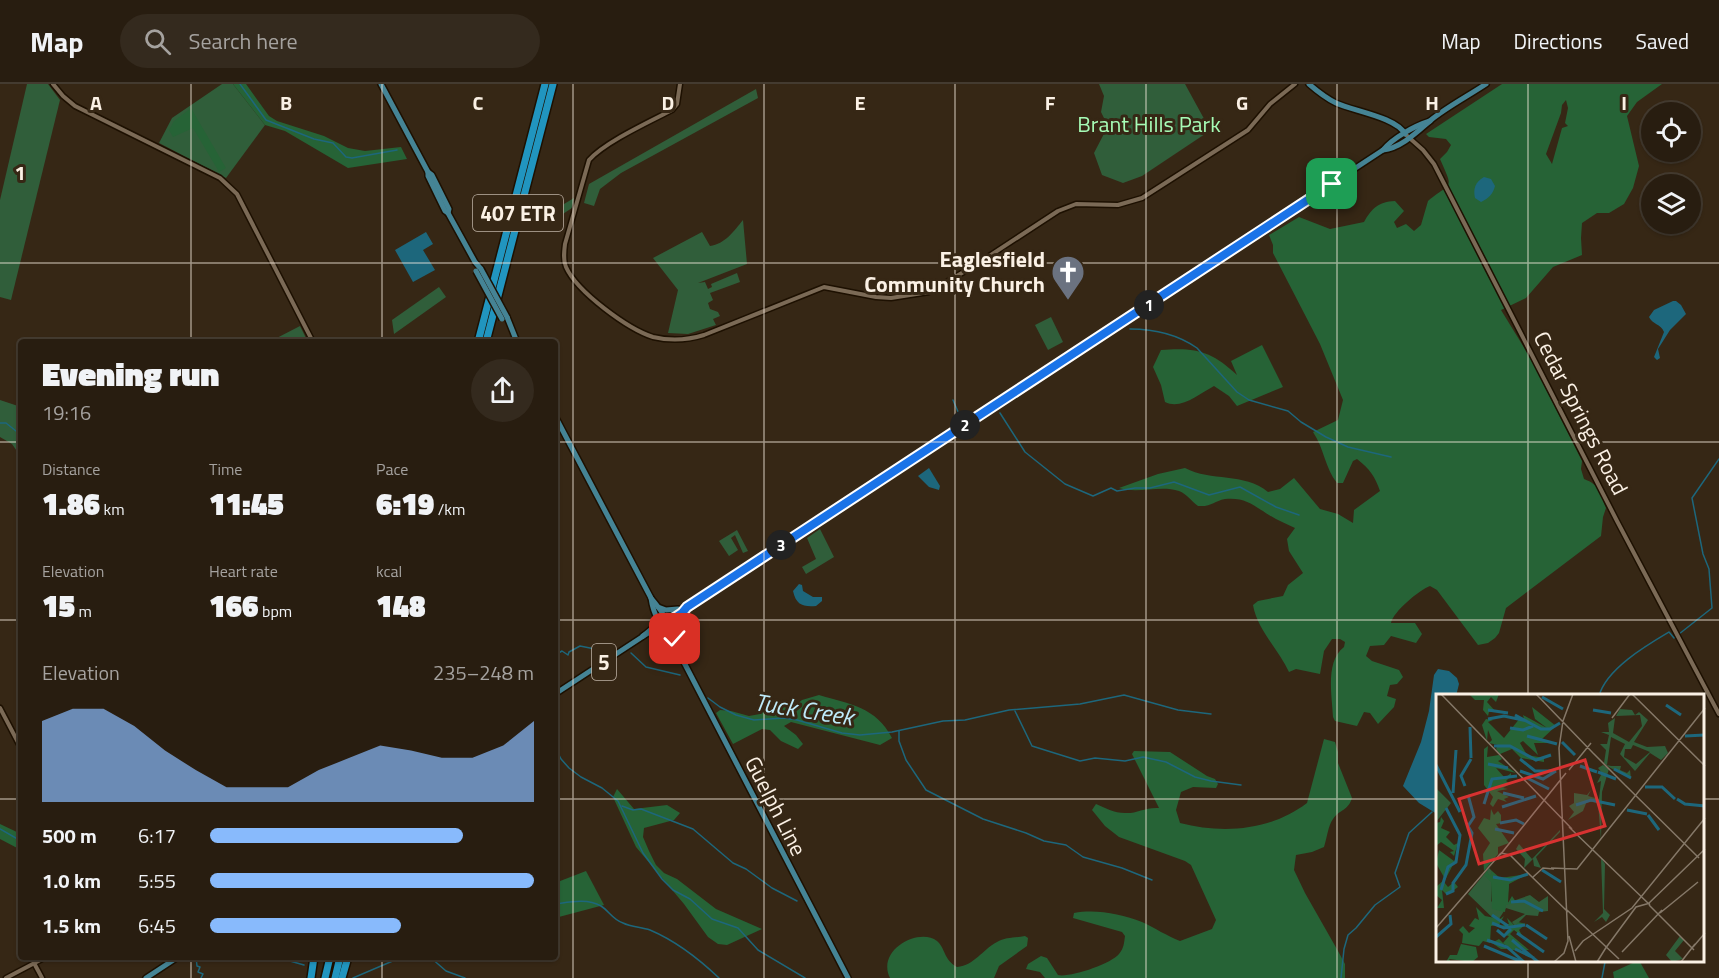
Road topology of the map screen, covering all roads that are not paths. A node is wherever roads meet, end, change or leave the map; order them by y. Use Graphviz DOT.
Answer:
graph roads {
  1 [pos="54,84"];
  2 [pos="381,84"];
  3 [pos="545,84"];
  4 [pos="552,84"];
  5 [pos="680,84"];
  6 [pos="1296,84"];
  7 [pos="1309,84"];
  8 [pos="1486,84"];
  9 [pos="1407,136"];
  10 [pos="311,339"];
  11 [pos="479,339"];
  12 [pos="487,339"];
  13 [pos="516,339"];
  14 [pos="558,422"];
  15 [pos="651,598"];
  16 [pos="658,607"];
  17 [pos="687,607"];
  18 [pos="680,609"];
  19 [pos="663,622"];
  20 [pos="558,692"];
  21 [pos="0,708"];
  22 [pos="1719,714"];
  23 [pos="18,742"];
  24 [pos="40,960"];
  25 [pos="173,960"];
  26 [pos="314,960"];
  27 [pos="329,960"];
  28 [pos="339,960"];
  29 [pos="347,960"];
  30 [pos="34,963"];
  31 [pos="6,978"];
  32 [pos="42,978"];
  33 [pos="146,978"];
  34 [pos="311,978"];
  35 [pos="325,978"];
  36 [pos="335,978"];
  37 [pos="342,978"];
  38 [pos="848,978"];
  1 -- 10 [label="street"];
  2 -- 13 [label="main road, bridge"];
  3 -- 11 [label="highway, 407 ETR"];
  4 -- 12 [label="highway, 407 ETR"];
  5 -- 6 [label="street"];
  7 -- 9 [label="main road"];
  8 -- 9 [label="main road, 5"];
  9 -- 17 [label="main road, 5"];
  9 -- 22 [label="street, Cedar Springs Road"];
  14 -- 15 [label="main road, Guelph Line"];
  15 -- 16 [label="main road, Guelph Line"];
  15 -- 19 [label="main road, Guelph Line"];
  16 -- 18 [label="main road"];
  16 -- 19 [label="main road, Guelph Line"];
  17 -- 18 [label="main road, 5"];
  17 -- 19 [label="main road, 5"];
  18 -- 19 [label="main road, 5"];
  19 -- 20 [label="main road, 5"];
  19 -- 38 [label="main road, Guelph Line"];
  21 -- 23 [label="street"];
  24 -- 30 [label="street"];
  25 -- 33 [label="main road"];
  26 -- 34 [label="highway"];
  27 -- 35 [label="highway"];
  28 -- 36 [label="highway"];
  29 -- 37 [label="highway"];
  30 -- 31 [label="street"];
  30 -- 32 [label="street"];
}
